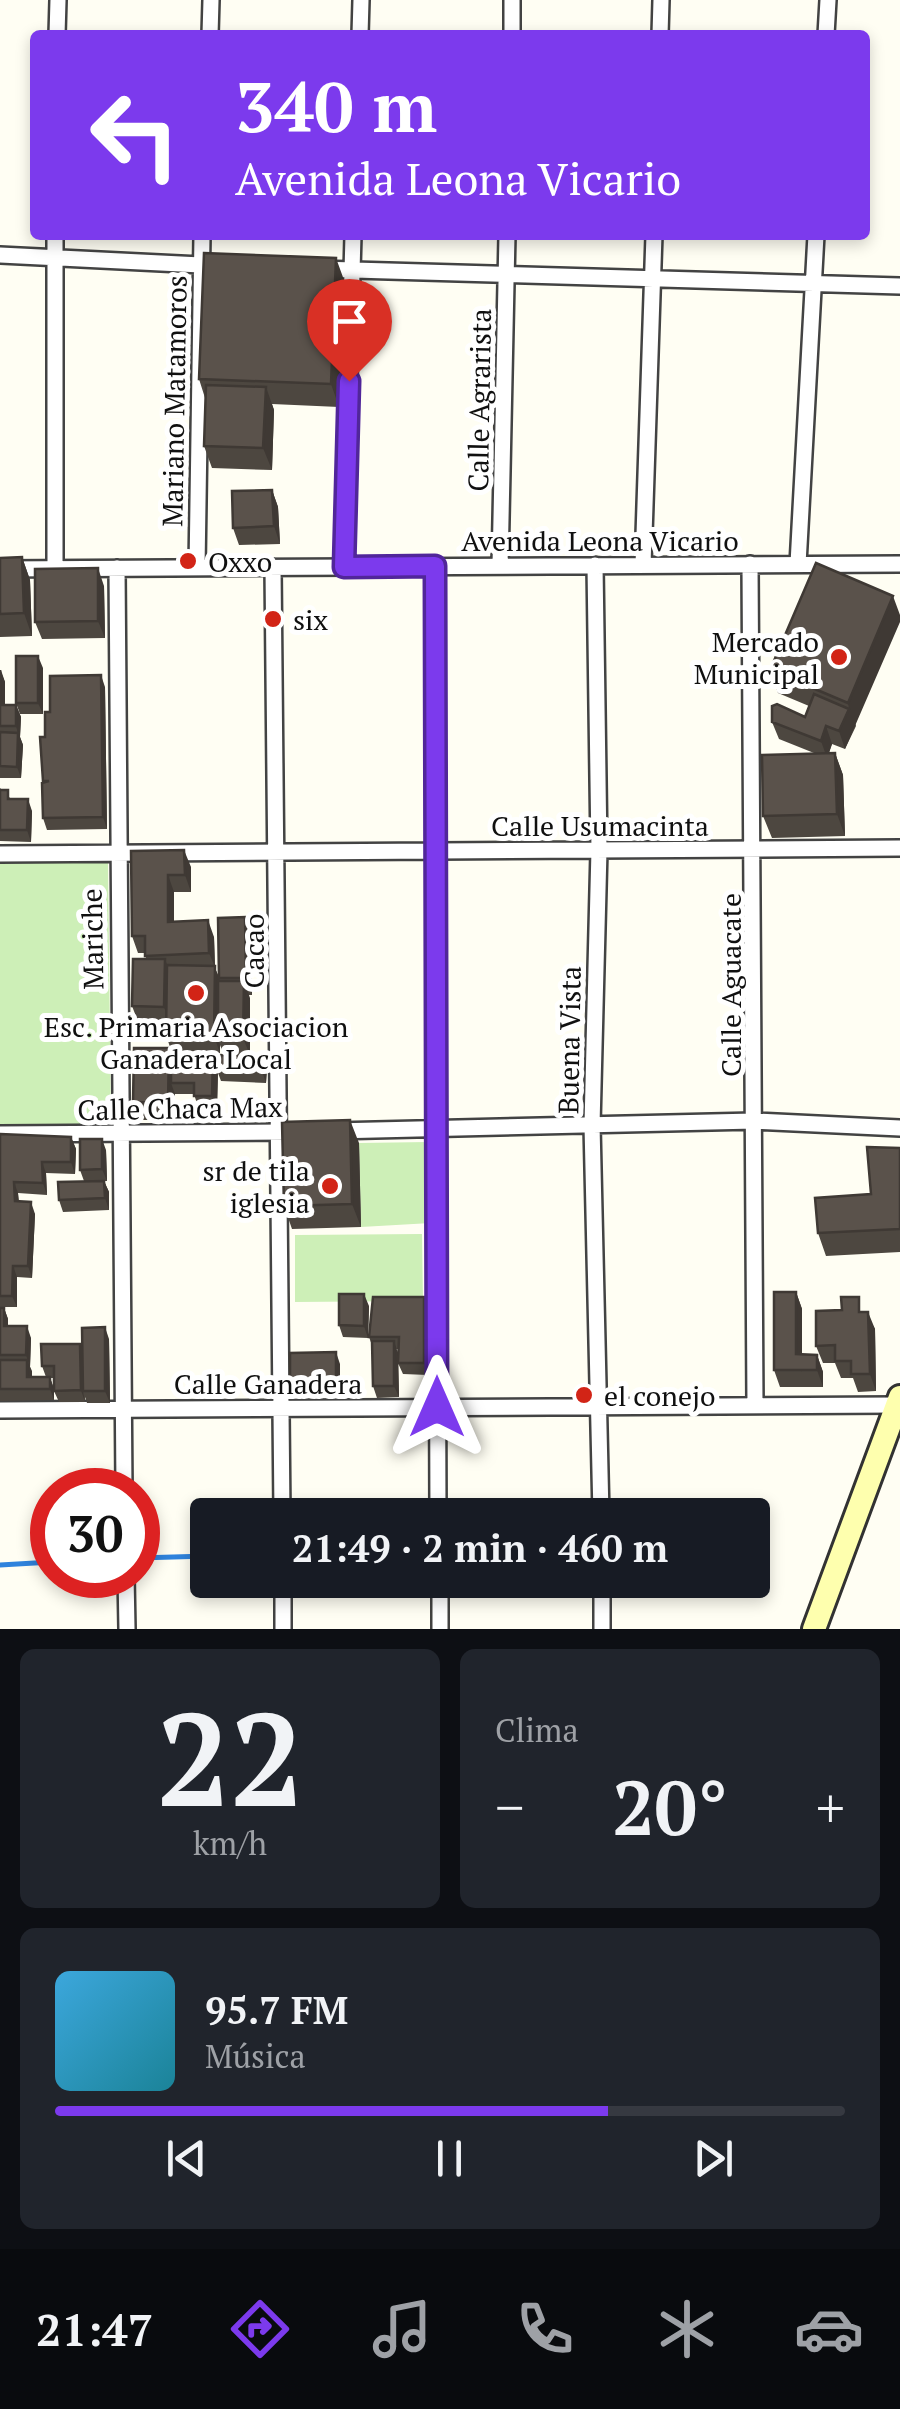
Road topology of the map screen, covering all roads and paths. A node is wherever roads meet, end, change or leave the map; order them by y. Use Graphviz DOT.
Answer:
graph roads {
  1 [pos="58,0"];
  2 [pos="211,0"];
  3 [pos="362,0"];
  4 [pos="512,0"];
  5 [pos="660,0"];
  6 [pos="828,0"];
  7 [pos="57,30"];
  8 [pos="210,30"];
  9 [pos="360,30"];
  10 [pos="512,30"];
  11 [pos="660,30"];
  12 [pos="826,30"];
  13 [pos="55,240"];
  14 [pos="202,240"];
  15 [pos="354,240"];
  16 [pos="508,240"];
  17 [pos="654,240"];
  18 [pos="816,240"];
  19 [pos="0,255"];
  20 [pos="55,261"];
  21 [pos="201,265"];
  22 [pos="239,266"];
  23 [pos="296,268"];
  24 [pos="352,270"];
  25 [pos="507,274"];
  26 [pos="653,279"];
  27 [pos="814,284"];
  28 [pos="900,286"];
  29 [pos="750,564"];
  30 [pos="798,564"];
  31 [pos="900,564"];
  32 [pos="595,565"];
  33 [pos="643,565"];
  34 [pos="435,566"];
  35 [pos="500,566"];
  36 [pos="273,567"];
  37 [pos="344,567"];
  38 [pos="54,568"];
  39 [pos="117,568"];
  40 [pos="197,568"];
  41 [pos="0,569"];
  42 [pos="900,848"];
  43 [pos="755,849"];
  44 [pos="599,850"];
  45 [pos="436,851"];
  46 [pos="278,852"];
  47 [pos="116,853"];
  48 [pos="0,854"];
  49 [pos="754,1121"];
  50 [pos="592,1125"];
  51 [pos="436,1128"];
  52 [pos="900,1128"];
  53 [pos="278,1132"];
  54 [pos="298,1132"];
  55 [pos="318,1132"];
  56 [pos="0,1134"];
  57 [pos="119,1136"];
  58 [pos="898,1401"];
  59 [pos="754,1405"];
  60 [pos="601,1406"];
  61 [pos="437,1407"];
  62 [pos="279,1408"];
  63 [pos="122,1409"];
  64 [pos="0,1410"];
  65 [pos="123,1468"];
  66 [pos="282,1498"];
  67 [pos="438,1498"];
  68 [pos="602,1498"];
  69 [pos="126,1598"];
  70 [pos="284,1598"];
  71 [pos="440,1598"];
  72 [pos="602,1598"];
  73 [pos="822,1606"];
  74 [pos="127,1629"];
  75 [pos="284,1629"];
  76 [pos="440,1629"];
  77 [pos="602,1629"];
  78 [pos="798,1629"];
  79 [pos="814,1629"];
  1 -- 7 [label="street"];
  2 -- 8 [label="street"];
  3 -- 9 [label="street"];
  4 -- 10 [label="street"];
  5 -- 11 [label="street"];
  6 -- 12 [label="street"];
  13 -- 20 [label="street"];
  14 -- 21 [label="street, Mariano Matamoros"];
  15 -- 24 [label="street"];
  16 -- 25 [label="street, Calle Agrarista"];
  17 -- 26 [label="street"];
  18 -- 27 [label="street"];
  19 -- 20 [label="street"];
  20 -- 21 [label="street"];
  20 -- 38 [label="street"];
  21 -- 22 [label="street"];
  21 -- 40 [label="street, Mariano Matamoros"];
  23 -- 24 [label="street"];
  24 -- 25 [label="street"];
  24 -- 37 [label="street"];
  25 -- 26 [label="street"];
  25 -- 35 [label="street, Calle Agrarista"];
  26 -- 27 [label="street"];
  26 -- 33 [label="street"];
  27 -- 28 [label="street"];
  27 -- 30 [label="street"];
  29 -- 30 [label="street, Avenida Leona Vicario"];
  29 -- 33 [label="street, Avenida Leona Vicario"];
  29 -- 43 [label="street, Calle Aguacate"];
  30 -- 31 [label="street, Avenida Leona Vicario"];
  32 -- 33 [label="street, Avenida Leona Vicario"];
  32 -- 35 [label="street, Avenida Leona Vicario"];
  32 -- 44 [label="street, Buena Vista"];
  34 -- 35 [label="street, Avenida Leona Vicario"];
  34 -- 37 [label="street, Avenida Leona Vicario"];
  34 -- 45 [label="street"];
  36 -- 37 [label="street, Avenida Leona Vicario"];
  36 -- 40 [label="street, Avenida Leona Vicario"];
  36 -- 46 [label="street, Cacao"];
  38 -- 39 [label="street, Avenida Leona Vicario"];
  38 -- 41 [label="street, Avenida Leona Vicario"];
  39 -- 40 [label="street, Avenida Leona Vicario"];
  39 -- 47 [label="street, Mariche"];
  42 -- 43 [label="street, Calle Usumacinta"];
  43 -- 44 [label="street, Calle Usumacinta"];
  43 -- 49 [label="street, Calle Aguacate"];
  44 -- 45 [label="street, Calle Usumacinta"];
  44 -- 50 [label="street, Buena Vista"];
  45 -- 46 [label="street, Calle Usumacinta"];
  45 -- 51 [label="street"];
  46 -- 47 [label="street, Calle Usumacinta"];
  46 -- 53 [label="street, Cacao"];
  47 -- 48 [label="street, Calle Usumacinta"];
  47 -- 57 [label="street, Mariche"];
  49 -- 50 [label="street, Calle Chaca Max"];
  49 -- 52 [label="street, Calle Chaca Max"];
  49 -- 59 [label="street, Calle Aguacate"];
  50 -- 51 [label="street, Calle Chaca Max"];
  50 -- 60 [label="street, Buena Vista"];
  51 -- 55 [label="street, Calle Chaca Max"];
  51 -- 61 [label="street"];
  53 -- 54 [label="street, Calle Chaca Max"];
  53 -- 57 [label="street, Calle Chaca Max"];
  53 -- 62 [label="street, Cacao"];
  56 -- 57 [label="street, Calle Chaca Max"];
  57 -- 63 [label="street, Mariche"];
  58 -- 59 [label="street, Calle Ganadera"];
  58 -- 73 [label="main road"];
  59 -- 60 [label="street, Calle Ganadera"];
  60 -- 61 [label="street, Calle Ganadera"];
  60 -- 68 [label="street, Buena Vista"];
  61 -- 62 [label="street, Calle Ganadera"];
  61 -- 67 [label="street"];
  62 -- 63 [label="street, Calle Ganadera"];
  62 -- 66 [label="street, Cacao"];
  63 -- 64 [label="street, Calle Ganadera"];
  63 -- 65 [label="street, Mariche"];
  69 -- 74 [label="street"];
  70 -- 75 [label="street"];
  71 -- 76 [label="street"];
  72 -- 77 [label="street"];
  73 -- 78 [label="main road"];
  73 -- 79 [label="main road"];
}
